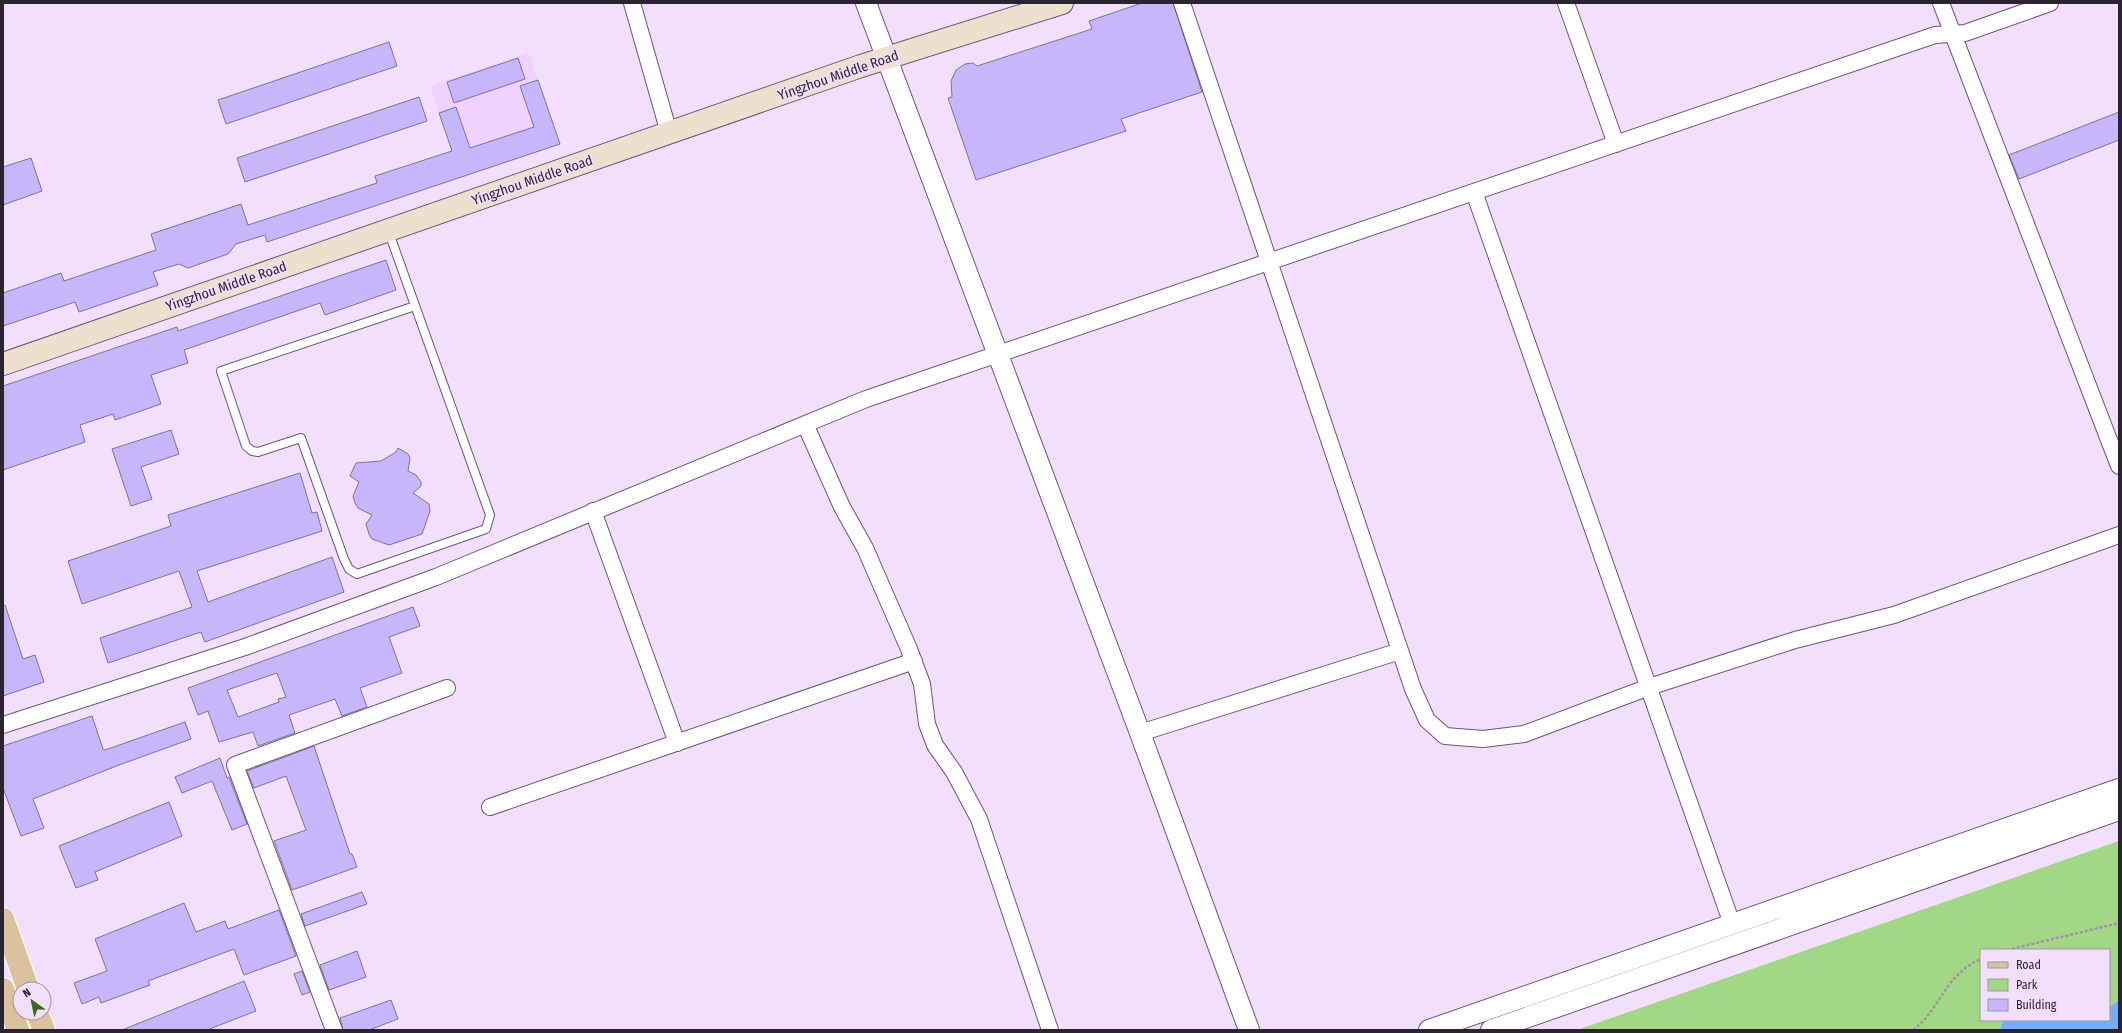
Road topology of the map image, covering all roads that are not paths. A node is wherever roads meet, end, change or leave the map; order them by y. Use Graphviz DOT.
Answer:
graph roads {
  1 [pos="632,3"];
  2 [pos="866,3"];
  3 [pos="1062,3"];
  4 [pos="1182,3"];
  5 [pos="1566,3"];
  6 [pos="1941,3"];
  7 [pos="2050,3"];
  8 [pos="1952,34"];
  9 [pos="886,58"];
  10 [pos="669,133"];
  11 [pos="1616,144"];
  12 [pos="1474,192"];
  13 [pos="388,230"];
  14 [pos="1269,262"];
  15 [pos="415,306"];
  16 [pos="998,355"];
  17 [pos="3,364"];
  18 [pos="805,424"];
  19 [pos="2119,466"];
  20 [pos="593,511"];
  21 [pos="2119,535"];
  22 [pos="1400,651"];
  23 [pos="914,661"];
  24 [pos="1649,687"];
  25 [pos="447,688"];
  26 [pos="3,725"];
  27 [pos="1140,733"];
  28 [pos="677,742"];
  29 [pos="2119,788"];
  30 [pos="490,807"];
  31 [pos="2119,810"];
  32 [pos="3,919"];
  33 [pos="1732,924"];
  34 [pos="25,981"];
  35 [pos="3,989"];
  36 [pos="18,1030"];
  37 [pos="334,1030"];
  38 [pos="1050,1030"];
  39 [pos="1249,1030"];
  40 [pos="1429,1030"];
  41 [pos="1491,1030"];
  1 -- 10 [label="street"];
  2 -- 9 [label="street"];
  3 -- 9 [label="main road, Yingzhou Middle Road"];
  4 -- 14 [label="street"];
  5 -- 11 [label="street"];
  6 -- 8 [label="street"];
  7 -- 8 [label="street"];
  8 -- 11 [label="street"];
  8 -- 19 [label="street"];
  9 -- 10 [label="main road, Yingzhou Middle Road"];
  9 -- 16 [label="street"];
  10 -- 13 [label="main road, Yingzhou Middle Road"];
  11 -- 12 [label="street"];
  12 -- 14 [label="street"];
  12 -- 24 [label="street"];
  13 -- 15 [label="lane"];
  13 -- 17 [label="main road, Yingzhou Middle Road"];
  14 -- 16 [label="street"];
  14 -- 22 [label="street"];
  15 -- 15 [label="lane"];
  16 -- 18 [label="street"];
  16 -- 27 [label="street"];
  18 -- 20 [label="street"];
  18 -- 23 [label="street"];
  20 -- 26 [label="street"];
  20 -- 28 [label="street"];
  21 -- 24 [label="street"];
  22 -- 24 [label="street"];
  22 -- 27 [label="street"];
  23 -- 28 [label="street"];
  23 -- 38 [label="street"];
  24 -- 33 [label="street"];
  25 -- 37 [label="street"];
  27 -- 39 [label="street"];
  28 -- 30 [label="street"];
  29 -- 33 [label="street"];
  31 -- 41 [label="street"];
  32 -- 34 [label="main road"];
  33 -- 40 [label="street"];
  35 -- 36 [label="main road"];
}
